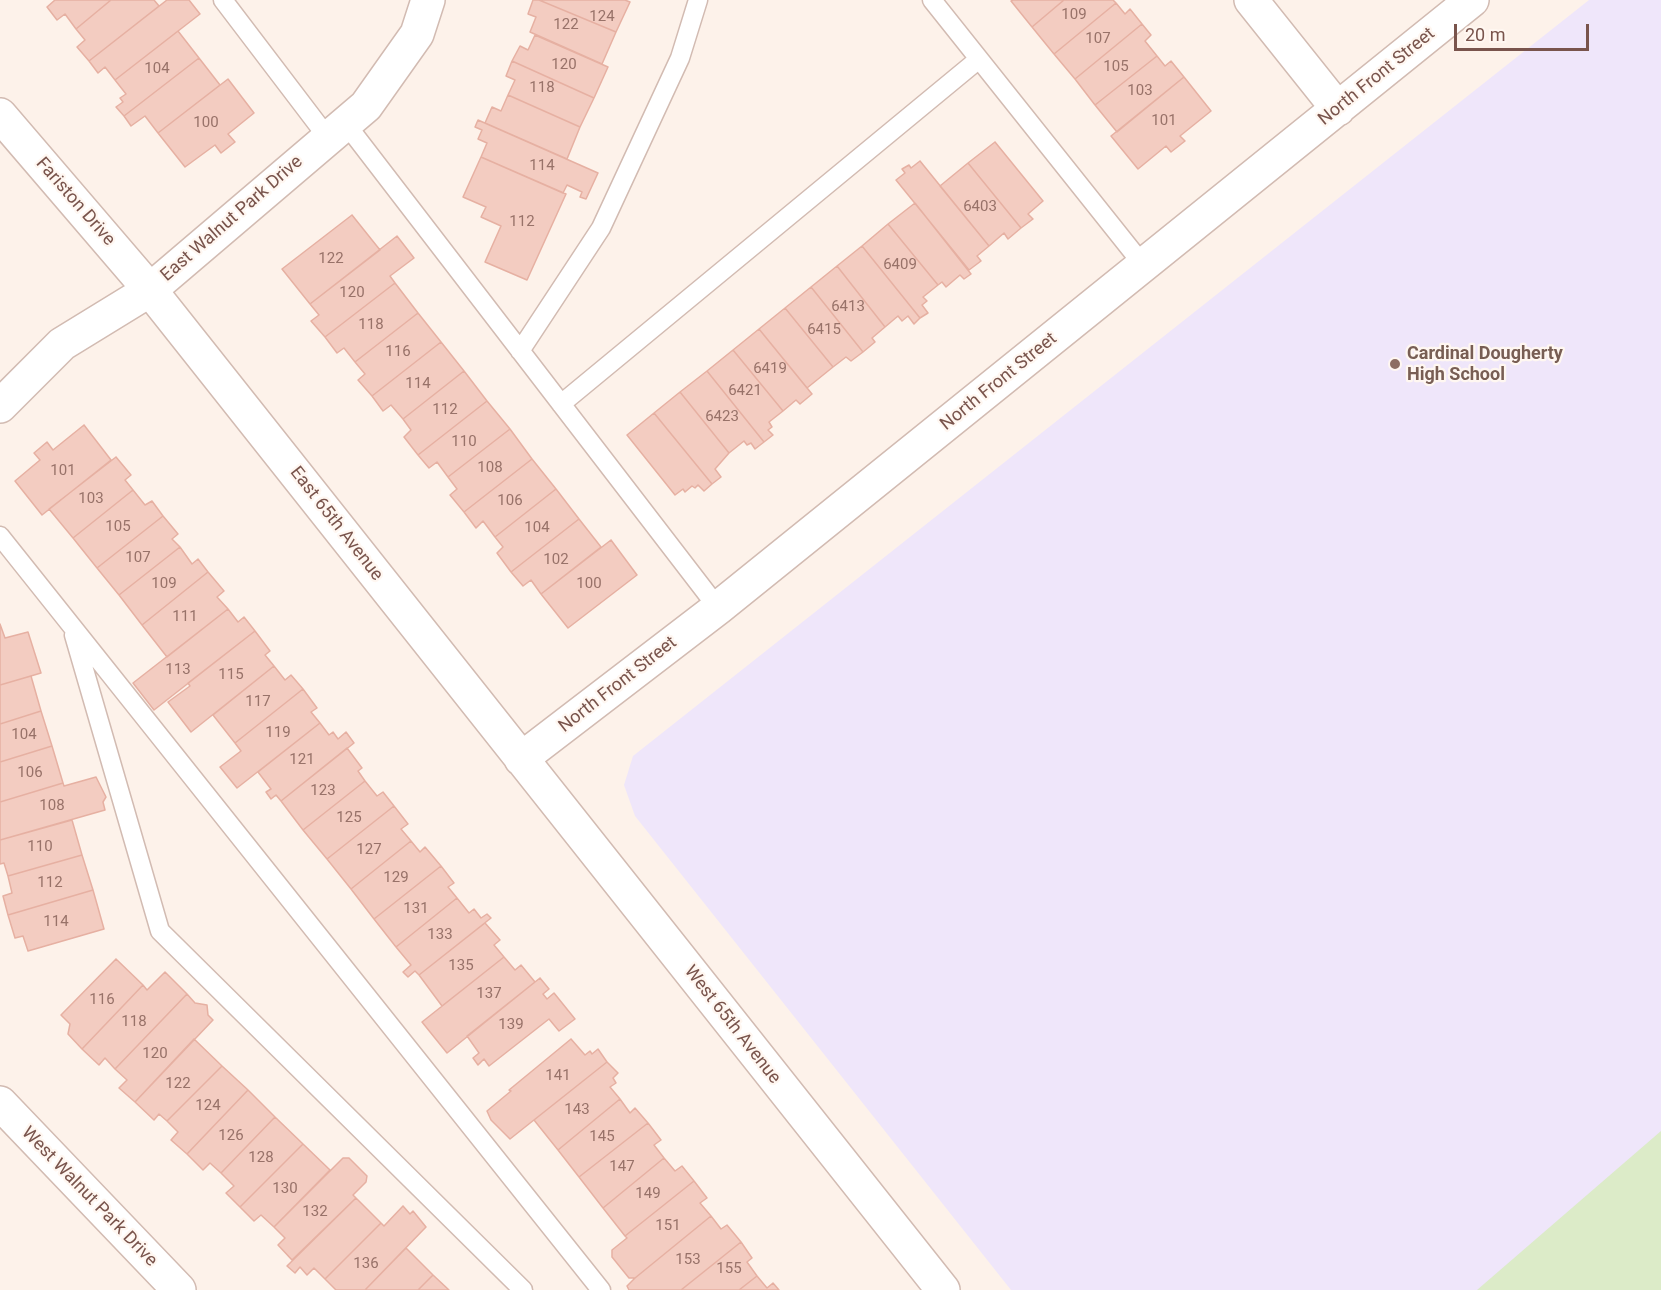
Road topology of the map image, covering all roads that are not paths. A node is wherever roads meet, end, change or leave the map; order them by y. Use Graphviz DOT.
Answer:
graph roads {
  1 [pos="223,0"];
  2 [pos="428,0"];
  3 [pos="698,0"];
  4 [pos="932,0"];
  5 [pos="1251,0"];
  6 [pos="1472,0"];
  7 [pos="980,59"];
  8 [pos="1338,108"];
  9 [pos="0,114"];
  10 [pos="337,131"];
  11 [pos="1144,266"];
  12 [pos="150,290"];
  13 [pos="520,351"];
  14 [pos="561,404"];
  15 [pos="0,406"];
  16 [pos="0,536"];
  17 [pos="718,608"];
  18 [pos="71,625"];
  19 [pos="521,759"];
  20 [pos="0,1103"];
  21 [pos="179,1290"];
  22 [pos="523,1290"];
  23 [pos="601,1290"];
  24 [pos="943,1290"];
  1 -- 10 [label="lane"];
  2 -- 10 [label="street, East Walnut Park Drive"];
  3 -- 13 [label="lane"];
  4 -- 7 [label="lane"];
  5 -- 8 [label="street"];
  6 -- 8 [label="street, North Front Street"];
  7 -- 11 [label="lane"];
  7 -- 14 [label="lane"];
  8 -- 11 [label="street, North Front Street"];
  9 -- 12 [label="street, Fariston Drive"];
  10 -- 12 [label="street, East Walnut Park Drive"];
  10 -- 13 [label="lane"];
  11 -- 17 [label="street, North Front Street"];
  12 -- 15 [label="street, East Walnut Park Drive"];
  12 -- 19 [label="street, East 65th Avenue"];
  13 -- 14 [label="lane"];
  14 -- 17 [label="lane"];
  16 -- 18 [label="lane"];
  17 -- 19 [label="street, North Front Street"];
  18 -- 22 [label="lane"];
  18 -- 23 [label="lane"];
  19 -- 24 [label="street, West 65th Avenue"];
  20 -- 21 [label="street, West Walnut Park Drive"];
}
